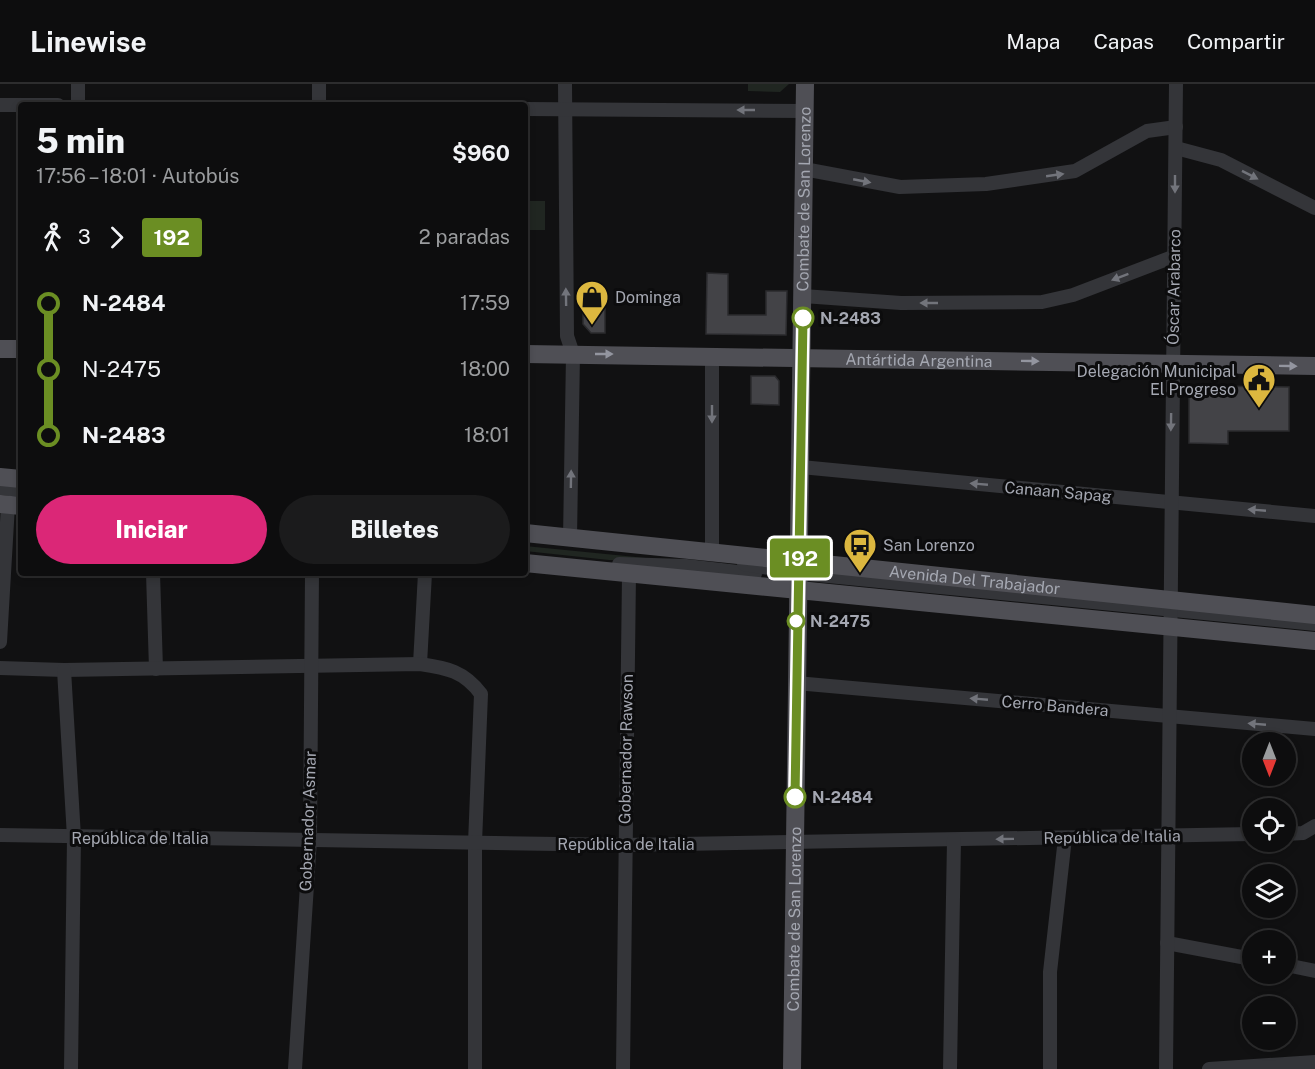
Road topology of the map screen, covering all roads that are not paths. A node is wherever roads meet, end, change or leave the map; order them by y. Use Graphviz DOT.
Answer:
graph roads {
  1 [pos="78,84"];
  2 [pos="319,84"];
  3 [pos="565,84"];
  4 [pos="805,84"];
  5 [pos="1176,84"];
  6 [pos="78,102"];
  7 [pos="319,102"];
  8 [pos="0,105"];
  9 [pos="18,105"];
  10 [pos="528,109"];
  11 [pos="564,109"];
  12 [pos="805,111"];
  13 [pos="1176,127"];
  14 [pos="1176,148"];
  15 [pos="804,169"];
  16 [pos="1315,208"];
  17 [pos="1175,256"];
  18 [pos="803,296"];
  19 [pos="0,349"];
  20 [pos="18,350"];
  21 [pos="528,354"];
  22 [pos="573,354"];
  23 [pos="712,355"];
  24 [pos="802,356"];
  25 [pos="1173,363"];
  26 [pos="1315,366"];
  27 [pos="801,467"];
  28 [pos="0,477"];
  29 [pos="18,479"];
  30 [pos="0,488"];
  31 [pos="18,490"];
  32 [pos="10,502"];
  33 [pos="1170,502"];
  34 [pos="1315,516"];
  35 [pos="528,533"];
  36 [pos="570,537"];
  37 [pos="528,542"];
  38 [pos="712,552"];
  39 [pos="528,554"];
  40 [pos="528,564"];
  41 [pos="629,574"];
  42 [pos="676,575"];
  43 [pos="798,575"];
  44 [pos="153,576"];
  45 [pos="312,576"];
  46 [pos="425,576"];
  47 [pos="909,581"];
  48 [pos="1170,613"];
  49 [pos="1315,615"];
  50 [pos="1315,624"];
  51 [pos="1315,632"];
  52 [pos="1315,641"];
  53 [pos="0,642"];
  54 [pos="420,664"];
  55 [pos="312,666"];
  56 [pos="0,668"];
  57 [pos="156,669"];
  58 [pos="64,670"];
  59 [pos="796,683"];
  60 [pos="1169,716"];
  61 [pos="1315,729"];
  62 [pos="1315,826"];
  63 [pos="1296,833"];
  64 [pos="1242,834"];
  65 [pos="0,835"];
  66 [pos="1168,836"];
  67 [pos="74,837"];
  68 [pos="310,838"];
  69 [pos="1065,838"];
  70 [pos="954,840"];
  71 [pos="475,843"];
  72 [pos="795,843"];
  73 [pos="624,845"];
  74 [pos="1167,943"];
  75 [pos="1242,957"];
  76 [pos="1296,967"];
  77 [pos="1315,971"];
  78 [pos="1315,1062"];
  79 [pos="1281,1067"];
  80 [pos="71,1069"];
  81 [pos="296,1069"];
  82 [pos="475,1069"];
  83 [pos="623,1069"];
  84 [pos="792,1069"];
  85 [pos="950,1069"];
  86 [pos="1050,1069"];
  87 [pos="1166,1069"];
  88 [pos="1209,1069"];
  1 -- 6 [label="street"];
  2 -- 7 [label="street"];
  3 -- 11 [label="street"];
  4 -- 12 [label="main road, Combate de San Lorenzo"];
  5 -- 13 [label="street, Óscar Arabarco"];
  8 -- 9 [label="street"];
  10 -- 11 [label="street"];
  12 -- 11 [label="street, one-way"];
  22 -- 11 [label="street, one-way"];
  12 -- 15 [label="main road, Combate de San Lorenzo"];
  13 -- 14 [label="street, Óscar Arabarco"];
  15 -- 13 [label="street, one-way"];
  14 -- 16 [label="street, one-way"];
  14 -- 17 [label="street, Óscar Arabarco, one-way"];
  15 -- 18 [label="main road, Combate de San Lorenzo"];
  17 -- 18 [label="street, one-way"];
  17 -- 25 [label="street, Óscar Arabarco"];
  18 -- 24 [label="main road, Combate de San Lorenzo"];
  19 -- 20 [label="main road"];
  21 -- 22 [label="main road, Antártida Argentina"];
  22 -- 23 [label="main road, Antártida Argentina, one-way"];
  36 -- 22 [label="street, one-way"];
  23 -- 24 [label="main road, Antártida Argentina"];
  23 -- 38 [label="street, one-way"];
  24 -- 25 [label="main road, Antártida Argentina, one-way"];
  24 -- 27 [label="main road, Combate de San Lorenzo"];
  25 -- 26 [label="main road, Antártida Argentina, one-way"];
  25 -- 33 [label="street, Óscar Arabarco, one-way"];
  33 -- 27 [label="street, Canaan Sapag, one-way"];
  27 -- 43 [label="main road, Combate de San Lorenzo"];
  28 -- 29 [label="main road"];
  30 -- 31 [label="street"];
  32 -- 53 [label="street"];
  34 -- 33 [label="street, Canaan Sapag, one-way"];
  33 -- 48 [label="street, Óscar Arabarco"];
  35 -- 36 [label="main road, Avenida Del Trabajador"];
  36 -- 38 [label="main road, Avenida Del Trabajador"];
  37 -- 43 [label="street"];
  38 -- 43 [label="main road, Avenida Del Trabajador"];
  39 -- 43 [label="street"];
  40 -- 41 [label="main road, Avenida Del Trabajador"];
  41 -- 43 [label="main road, Avenida Del Trabajador"];
  41 -- 73 [label="street, Gobernador Rawson"];
  42 -- 42 [label="street"];
  43 -- 48 [label="main road, Avenida Del Trabajador"];
  43 -- 48 [label="main road, Avenida Del Trabajador"];
  43 -- 59 [label="main road, Combate de San Lorenzo"];
  44 -- 57 [label="street"];
  45 -- 55 [label="street, Gobernador Asmar"];
  46 -- 54 [label="street"];
  47 -- 47 [label="street"];
  48 -- 49 [label="main road, Avenida Del Trabajador"];
  48 -- 50 [label="street"];
  48 -- 51 [label="street"];
  48 -- 52 [label="main road, Avenida Del Trabajador"];
  48 -- 60 [label="street, Óscar Arabarco"];
  54 -- 55 [label="street"];
  54 -- 71 [label="street"];
  55 -- 57 [label="street"];
  55 -- 68 [label="street, Gobernador Asmar"];
  56 -- 58 [label="street"];
  57 -- 58 [label="street"];
  58 -- 67 [label="street"];
  60 -- 59 [label="street, Cerro Bandera, one-way"];
  59 -- 72 [label="main road, Combate de San Lorenzo"];
  61 -- 60 [label="street, Cerro Bandera, one-way"];
  60 -- 66 [label="street, Óscar Arabarco"];
  62 -- 63 [label="street"];
  64 -- 66 [label="street, República de Italia"];
  65 -- 67 [label="street, República de Italia"];
  66 -- 69 [label="street, República de Italia"];
  66 -- 74 [label="street, Óscar Arabarco"];
  67 -- 68 [label="street, República de Italia"];
  67 -- 80 [label="street"];
  68 -- 71 [label="street, República de Italia"];
  68 -- 81 [label="street, Gobernador Asmar"];
  69 -- 70 [label="street, República de Italia, one-way"];
  69 -- 86 [label="street"];
  70 -- 72 [label="street, República de Italia"];
  70 -- 85 [label="street"];
  71 -- 73 [label="street, República de Italia"];
  71 -- 82 [label="street"];
  72 -- 73 [label="street, República de Italia"];
  72 -- 84 [label="main road, Combate de San Lorenzo"];
  73 -- 83 [label="street, Gobernador Rawson"];
  74 -- 75 [label="street"];
  74 -- 87 [label="street, Óscar Arabarco"];
  76 -- 77 [label="street"];
  78 -- 79 [label="street"];
  79 -- 88 [label="street"];
}
